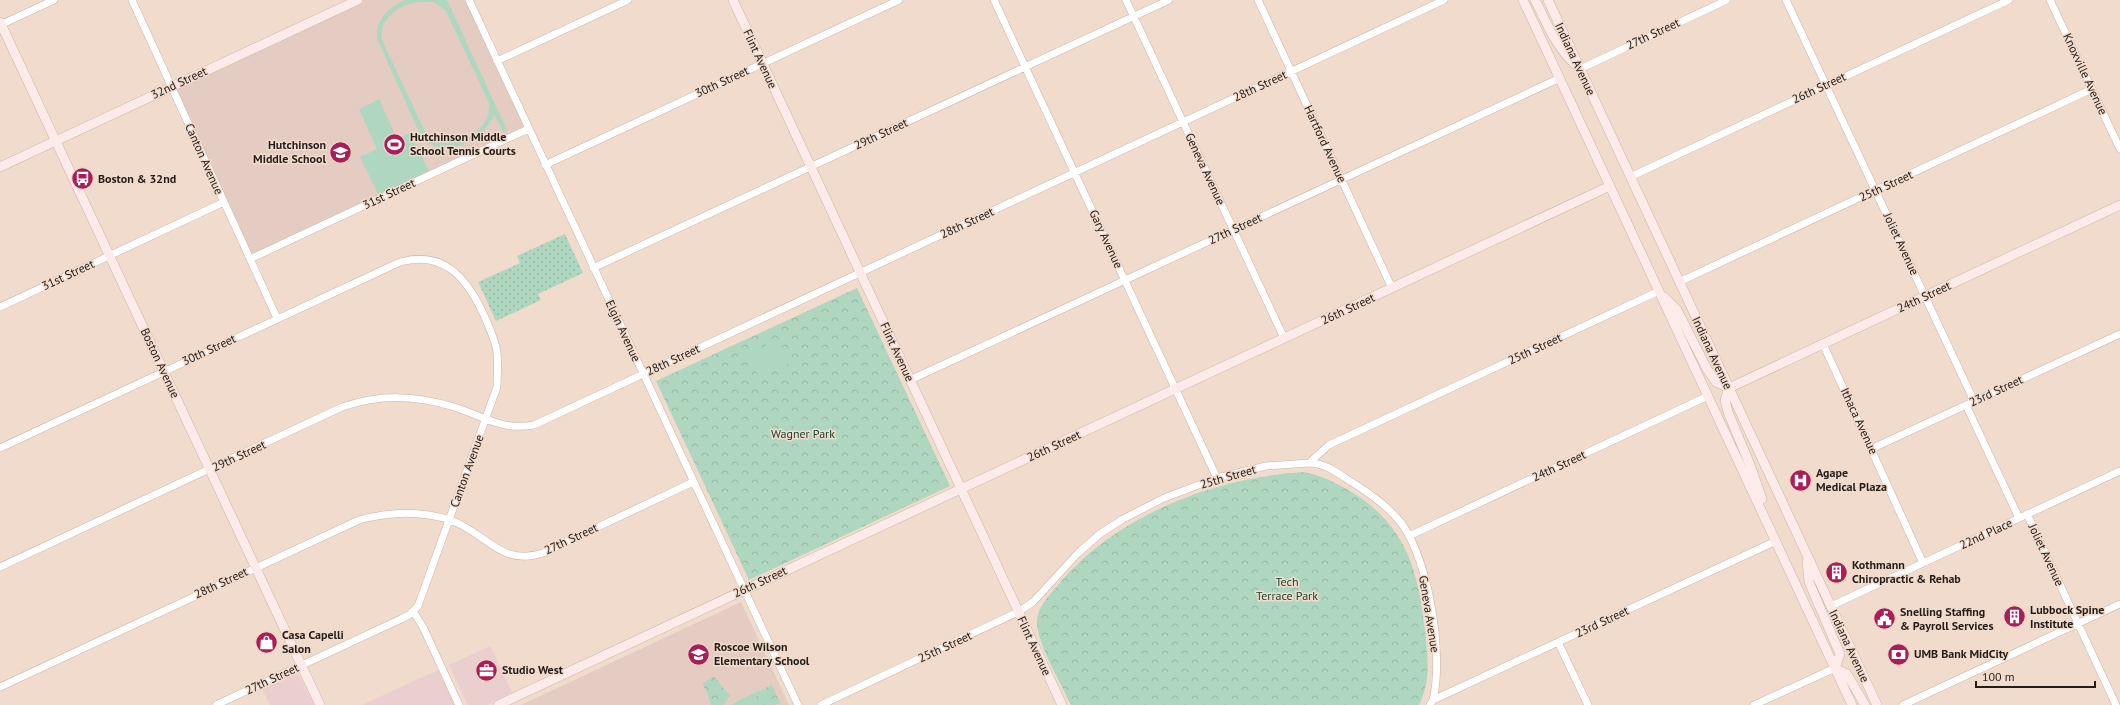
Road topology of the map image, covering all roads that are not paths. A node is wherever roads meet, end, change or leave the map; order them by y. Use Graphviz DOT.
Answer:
graph roads {
  1 [pos="54,0"];
  2 [pos="132,0"];
  3 [pos="358,0"];
  4 [pos="469,0"];
  5 [pos="628,0"];
  6 [pos="733,0"];
  7 [pos="899,0"];
  8 [pos="994,0"];
  9 [pos="1126,0"];
  10 [pos="1169,0"];
  11 [pos="1258,0"];
  12 [pos="1444,0"];
  13 [pos="1523,0"];
  14 [pos="1535,0"];
  15 [pos="1548,0"];
  16 [pos="1727,0"];
  17 [pos="1786,0"];
  18 [pos="2008,0"];
  19 [pos="2050,0"];
  20 [pos="1134,16"];
  21 [pos="0,24"];
  22 [pos="497,61"];
  23 [pos="762,64"];
  24 [pos="1025,67"];
  25 [pos="1580,68"];
  26 [pos="1292,71"];
  27 [pos="1560,78"];
  28 [pos="1826,85"];
  29 [pos="172,87"];
  30 [pos="2092,89"];
  31 [pos="1183,122"];
  32 [pos="528,129"];
  33 [pos="55,141"];
  34 [pos="2120,149"];
  35 [pos="545,164"];
  36 [pos="0,167"];
  37 [pos="811,167"];
  38 [pos="1075,173"];
  39 [pos="1630,177"];
  40 [pos="1342,179"];
  41 [pos="1610,186"];
  42 [pos="1876,190"];
  43 [pos="224,202"];
  44 [pos="2120,205"];
  45 [pos="1233,230"];
  46 [pos="110,256"];
  47 [pos="420,258"];
  48 [pos="250,259"];
  49 [pos="594,268"];
  50 [pos="860,273"];
  51 [pos="1125,280"];
  52 [pos="1680,282"];
  53 [pos="1392,288"];
  54 [pos="1659,291"];
  55 [pos="1925,296"];
  56 [pos="0,307"];
  57 [pos="277,318"];
  58 [pos="2120,334"];
  59 [pos="1284,338"];
  60 [pos="1823,344"];
  61 [pos="164,371"];
  62 [pos="643,374"];
  63 [pos="910,380"];
  64 [pos="1729,388"];
  65 [pos="1175,389"];
  66 [pos="1708,396"];
  67 [pos="1974,401"];
  68 [pos="1966,405"];
  69 [pos="486,418"];
  70 [pos="0,448"];
  71 [pos="1872,448"];
  72 [pos="1309,463"];
  73 [pos="210,470"];
  74 [pos="2120,471"];
  75 [pos="1217,478"];
  76 [pos="694,482"];
  77 [pos="960,489"];
  78 [pos="2028,514"];
  79 [pos="2019,518"];
  80 [pos="450,520"];
  81 [pos="1409,536"];
  82 [pos="1776,541"];
  83 [pos="1807,555"];
  84 [pos="1923,563"];
  85 [pos="0,567"];
  86 [pos="255,568"];
  87 [pos="743,590"];
  88 [pos="2120,604"];
  89 [pos="1831,606"];
  90 [pos="413,611"];
  91 [pos="1018,612"];
  92 [pos="2078,623"];
  93 [pos="1558,642"];
  94 [pos="301,665"];
  95 [pos="1835,668"];
  96 [pos="0,687"];
  97 [pos="1431,703"];
  98 [pos="216,705"];
  99 [pos="320,705"];
  100 [pos="459,705"];
  101 [pos="498,705"];
  102 [pos="798,705"];
  103 [pos="820,705"];
  104 [pos="1062,705"];
  105 [pos="1588,705"];
  106 [pos="1754,705"];
  107 [pos="1852,705"];
  108 [pos="1865,705"];
  109 [pos="1877,705"];
  110 [pos="1903,705"];
  111 [pos="2116,705"];
  1 -- 21 [label="street"];
  2 -- 29 [label="street, Canton Avenue"];
  3 -- 29 [label="street, 32nd Street"];
  4 -- 22 [label="street, Elgin Avenue"];
  5 -- 22 [label="street"];
  6 -- 23 [label="street, Flint Avenue"];
  7 -- 23 [label="street, 30th Street"];
  8 -- 24 [label="street, Gary Avenue"];
  9 -- 20 [label="street, Geneva Avenue"];
  10 -- 20 [label="street, 29th Street"];
  11 -- 26 [label="street, Hartford Avenue"];
  12 -- 26 [label="street, 28th Street"];
  13 -- 27 [label="street, Indiana Avenue"];
  14 -- 25 [label="street"];
  15 -- 25 [label="street, Indiana Avenue"];
  16 -- 25 [label="street, 27th Street"];
  17 -- 28 [label="street, Joliet Avenue"];
  18 -- 28 [label="street, 26th Street"];
  19 -- 30 [label="street, Knoxville Avenue"];
  20 -- 24 [label="street, 29th Street"];
  20 -- 31 [label="street, Geneva Avenue"];
  21 -- 33 [label="street, Boston Avenue"];
  22 -- 32 [label="street, Elgin Avenue"];
  23 -- 35 [label="street, 30th Street"];
  23 -- 37 [label="street, Flint Avenue"];
  24 -- 37 [label="street, 29th Street"];
  24 -- 38 [label="street, Gary Avenue"];
  25 -- 39 [label="street, Indiana Avenue"];
  26 -- 31 [label="street, 28th Street"];
  26 -- 40 [label="street, Hartford Avenue"];
  27 -- 40 [label="street, 27th Street"];
  27 -- 41 [label="street, Indiana Avenue"];
  28 -- 39 [label="street, 26th Street"];
  28 -- 42 [label="street, Joliet Avenue"];
  29 -- 33 [label="street, 32nd Street"];
  29 -- 43 [label="street, Canton Avenue"];
  30 -- 34 [label="street, Knoxville Avenue"];
  30 -- 42 [label="street, 25th Street"];
  31 -- 38 [label="street, 28th Street"];
  31 -- 45 [label="street, Geneva Avenue"];
  32 -- 35 [label="street, Elgin Avenue"];
  32 -- 48 [label="street, 31st Street"];
  33 -- 36 [label="street, 32nd Street"];
  33 -- 46 [label="street, Boston Avenue"];
  35 -- 49 [label="street, Elgin Avenue"];
  37 -- 49 [label="street, 29th Street"];
  37 -- 50 [label="street, Flint Avenue"];
  38 -- 50 [label="street, 28th Street"];
  38 -- 51 [label="street, Gary Avenue"];
  39 -- 52 [label="street, Indiana Avenue"];
  40 -- 45 [label="street, 27th Street"];
  40 -- 53 [label="street, Hartford Avenue"];
  41 -- 53 [label="street, 26th Street"];
  41 -- 54 [label="street, Indiana Avenue"];
  42 -- 52 [label="street, 25th Street"];
  42 -- 55 [label="street, Joliet Avenue"];
  43 -- 46 [label="street, 31st Street"];
  43 -- 48 [label="street, Canton Avenue"];
  44 -- 55 [label="street, 24th Street"];
  45 -- 51 [label="street, 27th Street"];
  45 -- 59 [label="street, Geneva Avenue"];
  46 -- 56 [label="street, 31st Street"];
  46 -- 61 [label="street, Boston Avenue"];
  47 -- 57 [label="street, 30th Street"];
  47 -- 69 [label="street, Canton Avenue"];
  48 -- 57 [label="street, Canton Avenue"];
  49 -- 62 [label="street, Elgin Avenue"];
  50 -- 62 [label="street, 28th Street"];
  50 -- 63 [label="street, Flint Avenue"];
  51 -- 63 [label="street, 27th Street"];
  51 -- 65 [label="street, Gary Avenue"];
  52 -- 64 [label="street, Indiana Avenue"];
  53 -- 59 [label="street, 26th Street"];
  54 -- 64 [label="street"];
  54 -- 66 [label="street, Indiana Avenue"];
  54 -- 72 [label="street, 25th Street"];
  55 -- 60 [label="street, 24th Street"];
  55 -- 67 [label="street, Joliet Avenue"];
  57 -- 61 [label="street, 30th Street"];
  58 -- 67 [label="street, 23rd Street"];
  59 -- 65 [label="street, 26th Street"];
  60 -- 64 [label="street, 24th Street"];
  60 -- 71 [label="street, Ithaca Avenue"];
  61 -- 70 [label="street, 30th Street"];
  61 -- 73 [label="street, Boston Avenue"];
  62 -- 69 [label="street, 28th Street"];
  62 -- 76 [label="street, Elgin Avenue"];
  63 -- 77 [label="street, Flint Avenue"];
  64 -- 82 [label="street"];
  64 -- 83 [label="street, Indiana Avenue"];
  65 -- 75 [label="street, Gary Avenue"];
  65 -- 77 [label="street, 26th Street"];
  66 -- 81 [label="street, 24th Street"];
  66 -- 82 [label="street, Indiana Avenue"];
  67 -- 68 [label="street, 23rd Street"];
  68 -- 71 [label="street, 23rd Street"];
  68 -- 79 [label="street, Joliet Avenue"];
  69 -- 73 [label="street, 29th Street"];
  69 -- 80 [label="street, Canton Avenue"];
  71 -- 84 [label="street, Ithaca Avenue"];
  72 -- 75 [label="street, 25th Street"];
  72 -- 81 [label="street, Geneva Avenue"];
  73 -- 85 [label="street, 29th Street"];
  73 -- 86 [label="street, Boston Avenue"];
  74 -- 78 [label="street, 22nd Place"];
  75 -- 91 [label="street, 25th Street"];
  76 -- 80 [label="street, 27th Street"];
  76 -- 87 [label="street, Elgin Avenue"];
  77 -- 87 [label="street, 26th Street"];
  77 -- 91 [label="street, Flint Avenue"];
  78 -- 79 [label="street, 22nd Place"];
  78 -- 92 [label="street, Joliet Avenue"];
  79 -- 84 [label="street, 22nd Place"];
  80 -- 86 [label="street, 28th Street"];
  80 -- 90 [label="street, Canton Avenue"];
  81 -- 97 [label="street, Geneva Avenue"];
  82 -- 93 [label="street, 23rd Street"];
  82 -- 95 [label="street, Indiana Avenue"];
  83 -- 89 [label="street, Indiana Avenue"];
  83 -- 95 [label="street"];
  84 -- 89 [label="street, 22nd Place"];
  86 -- 94 [label="street, Boston Avenue"];
  86 -- 96 [label="street, 28th Street"];
  87 -- 101 [label="street, 26th Street"];
  87 -- 102 [label="street, Elgin Avenue"];
  88 -- 92 [label="street"];
  89 -- 109 [label="street, Indiana Avenue"];
  90 -- 94 [label="street, 27th Street"];
  90 -- 100 [label="street"];
  91 -- 103 [label="street, 25th Street"];
  91 -- 104 [label="street, Flint Avenue"];
  92 -- 110 [label="street"];
  92 -- 111 [label="street, Joliet Avenue"];
  93 -- 97 [label="street, 23rd Street"];
  93 -- 105 [label="street"];
  94 -- 98 [label="street, 27th Street"];
  94 -- 99 [label="street, Boston Avenue"];
  95 -- 106 [label="street"];
  95 -- 107 [label="street, Indiana Avenue"];
  95 -- 108 [label="street"];
}
